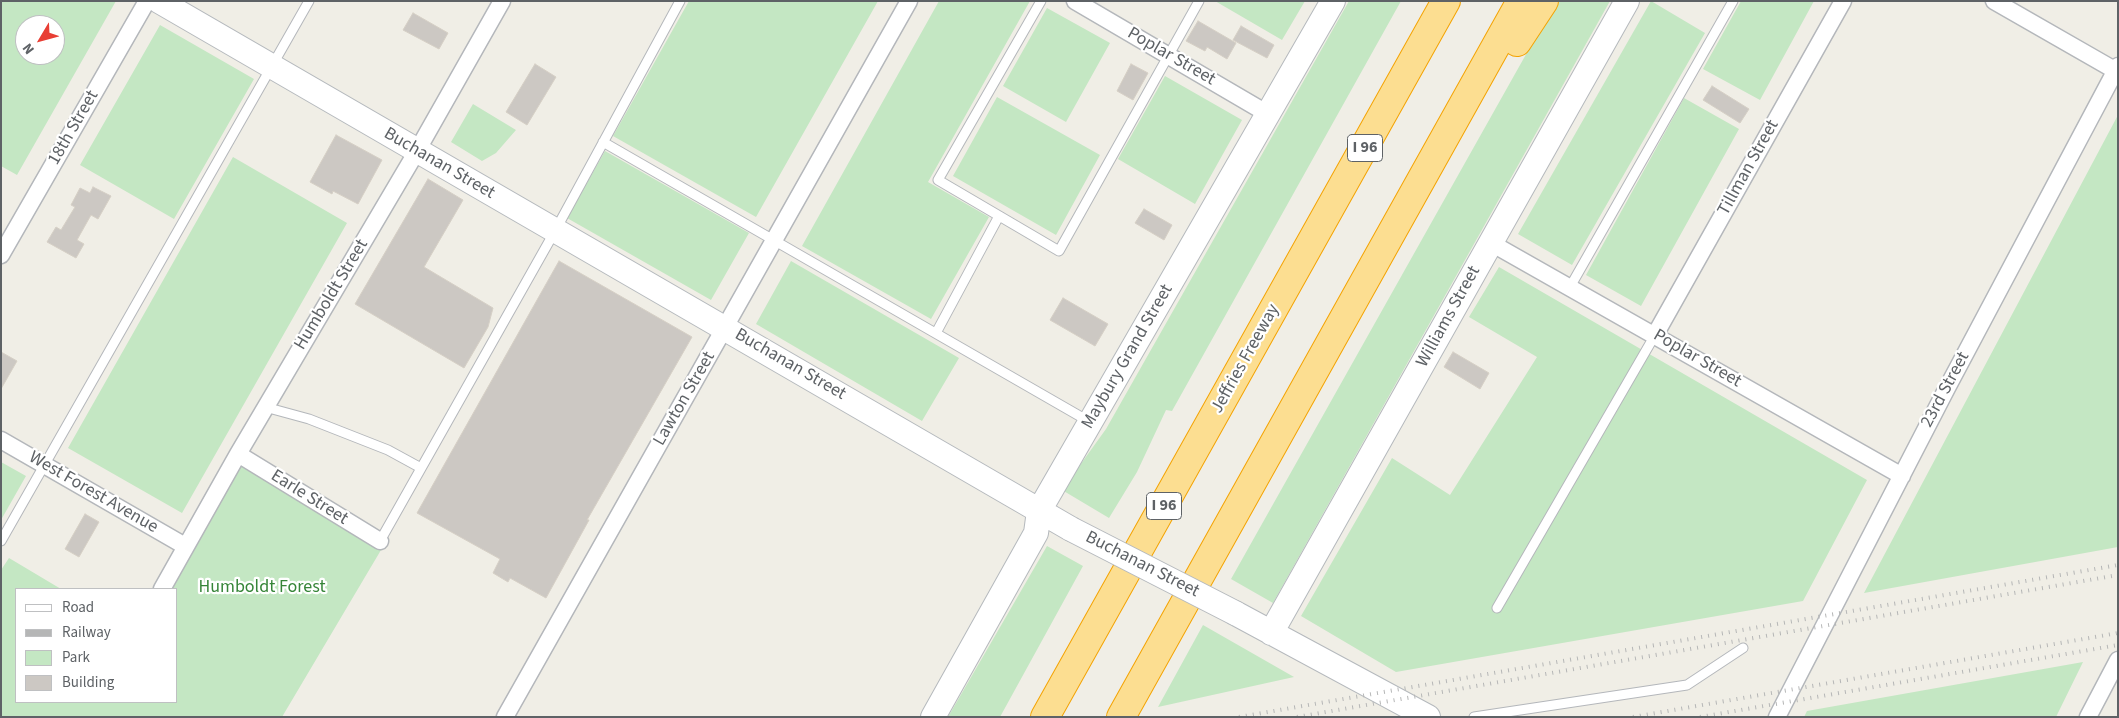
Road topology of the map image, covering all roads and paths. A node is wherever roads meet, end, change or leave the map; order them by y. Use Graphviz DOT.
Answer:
graph roads {
  1 [pos="148,1"];
  2 [pos="160,1"];
  3 [pos="309,1"];
  4 [pos="502,1"];
  5 [pos="680,1"];
  6 [pos="909,1"];
  7 [pos="1041,1"];
  8 [pos="1075,1"];
  9 [pos="1199,1"];
  10 [pos="1333,1"];
  11 [pos="1446,1"];
  12 [pos="1521,1"];
  13 [pos="1544,1"];
  14 [pos="1627,1"];
  15 [pos="1733,1"];
  16 [pos="1844,1"];
  17 [pos="1999,2"];
  18 [pos="1168,56"];
  19 [pos="273,67"];
  20 [pos="2117,69"];
  21 [pos="1268,114"];
  22 [pos="603,142"];
  23 [pos="418,151"];
  24 [pos="999,216"];
  25 [pos="555,231"];
  26 [pos="1391,233"];
  27 [pos="774,241"];
  28 [pos="1491,242"];
  29 [pos="1,255"];
  30 [pos="1570,287"];
  31 [pos="726,327"];
  32 [pos="936,333"];
  33 [pos="1655,335"];
  34 [pos="266,407"];
  35 [pos="1090,422"];
  36 [pos="1,440"];
  37 [pos="238,454"];
  38 [pos="45,465"];
  39 [pos="421,468"];
  40 [pos="1902,476"];
  41 [pos="1039,511"];
  42 [pos="380,541"];
  43 [pos="1,542"];
  44 [pos="185,546"];
  45 [pos="163,588"];
  46 [pos="1497,608"];
  47 [pos="1271,633"];
  48 [pos="1743,648"];
  49 [pos="2118,660"];
  50 [pos="505,717"];
  51 [pos="933,717"];
  52 [pos="1045,717"];
  53 [pos="1121,717"];
  54 [pos="1428,717"];
  55 [pos="1474,717"];
  56 [pos="1777,717"];
  57 [pos="2088,717"];
  1 -- 29 [label="street, 18th Street"];
  2 -- 19 [label="street, Buchanan Street"];
  3 -- 19 [label="lane"];
  4 -- 23 [label="street, Humboldt Street"];
  5 -- 22 [label="lane"];
  6 -- 27 [label="street, Lawton Street"];
  7 -- 24 [label="lane"];
  8 -- 18 [label="street, Poplar Street"];
  9 -- 18 [label="lane"];
  10 -- 21 [label="street, Maybury Grand Street"];
  11 -- 52 [label="highway, Jeffries Freeway / I 96"];
  12 -- 26 [label="highway"];
  13 -- 26 [label="highway"];
  14 -- 28 [label="street, Williams Street"];
  15 -- 30 [label="lane"];
  16 -- 33 [label="street, Tillman Street"];
  17 -- 20 [label="street"];
  18 -- 21 [label="street, Poplar Street"];
  18 -- 24 [label="lane"];
  19 -- 23 [label="street, Buchanan Street"];
  19 -- 38 [label="lane"];
  20 -- 40 [label="street, 23rd Street"];
  21 -- 35 [label="street, Maybury Grand Street"];
  22 -- 25 [label="lane"];
  22 -- 27 [label="lane"];
  23 -- 25 [label="street, Buchanan Street"];
  23 -- 34 [label="street, Humboldt Street"];
  24 -- 32 [label="lane"];
  25 -- 31 [label="street, Buchanan Street"];
  25 -- 39 [label="lane"];
  26 -- 53 [label="highway"];
  27 -- 31 [label="street, Lawton Street"];
  27 -- 32 [label="lane"];
  28 -- 30 [label="street, Poplar Street"];
  28 -- 47 [label="street, Williams Street"];
  30 -- 33 [label="street, Poplar Street"];
  31 -- 41 [label="street, Buchanan Street"];
  31 -- 50 [label="street, Lawton Street"];
  32 -- 35 [label="lane"];
  33 -- 40 [label="street, Poplar Street"];
  33 -- 46 [label="lane"];
  34 -- 37 [label="street, Humboldt Street"];
  34 -- 39 [label="lane"];
  35 -- 41 [label="street, Maybury Grand Street"];
  36 -- 38 [label="street, West Forest Avenue"];
  37 -- 42 [label="street, Earle Street"];
  37 -- 44 [label="street, Humboldt Street"];
  38 -- 43 [label="lane"];
  38 -- 44 [label="street, West Forest Avenue"];
  39 -- 42 [label="lane"];
  40 -- 56 [label="street, 23rd Street"];
  41 -- 47 [label="street, Buchanan Street, bridge"];
  41 -- 51 [label="street, Maybury Grand Street"];
  44 -- 45 [label="street, Humboldt Street"];
  47 -- 54 [label="street, Buchanan Street"];
  48 -- 55 [label="lane"];
  49 -- 57 [label="street"];
}
